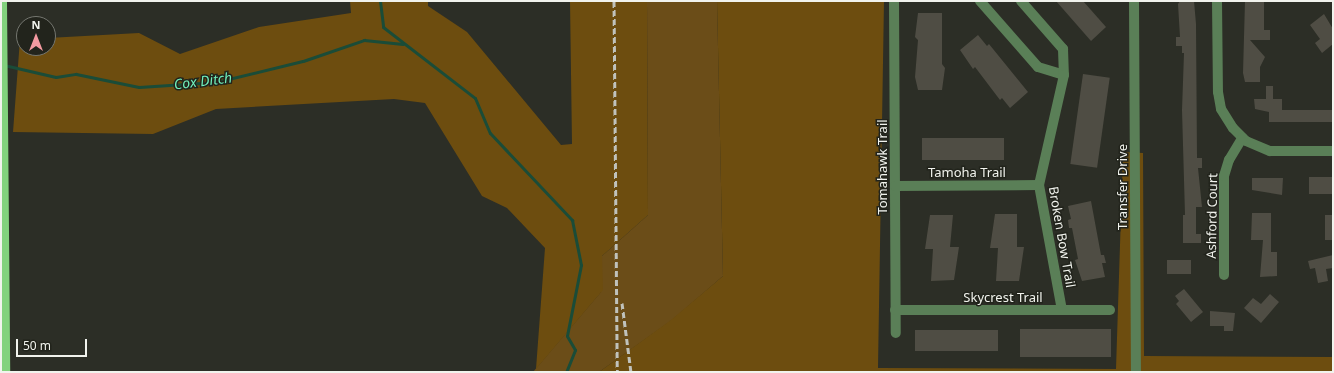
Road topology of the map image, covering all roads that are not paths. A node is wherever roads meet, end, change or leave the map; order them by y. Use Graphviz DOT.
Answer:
graph roads {
  1 [pos="2,1"];
  2 [pos="894,1"];
  3 [pos="980,1"];
  4 [pos="1021,1"];
  5 [pos="1134,1"];
  6 [pos="1217,1"];
  7 [pos="1064,75"];
  8 [pos="1242,138"];
  9 [pos="1333,151"];
  10 [pos="1039,185"];
  11 [pos="895,186"];
  12 [pos="2,216"];
  13 [pos="1224,275"];
  14 [pos="895,310"];
  15 [pos="1062,310"];
  16 [pos="1110,310"];
  17 [pos="896,333"];
  18 [pos="5,372"];
  19 [pos="1136,372"];
  1 -- 12 [label="main road"];
  2 -- 11 [label="street, Tomahawk Trail"];
  3 -- 7 [label="street"];
  4 -- 7 [label="street, Broken Bow Trail"];
  5 -- 19 [label="street, Transfer Drive"];
  6 -- 8 [label="street"];
  7 -- 10 [label="street, Broken Bow Trail"];
  8 -- 9 [label="street"];
  8 -- 13 [label="street, Ashford Court"];
  10 -- 11 [label="street, Tamoha Trail"];
  10 -- 15 [label="street, Broken Bow Trail"];
  11 -- 14 [label="street, Tomahawk Trail"];
  12 -- 18 [label="main road"];
  14 -- 15 [label="street, Skycrest Trail"];
  14 -- 17 [label="street, Tomahawk Trail"];
  15 -- 16 [label="street, Skycrest Trail"];
}
